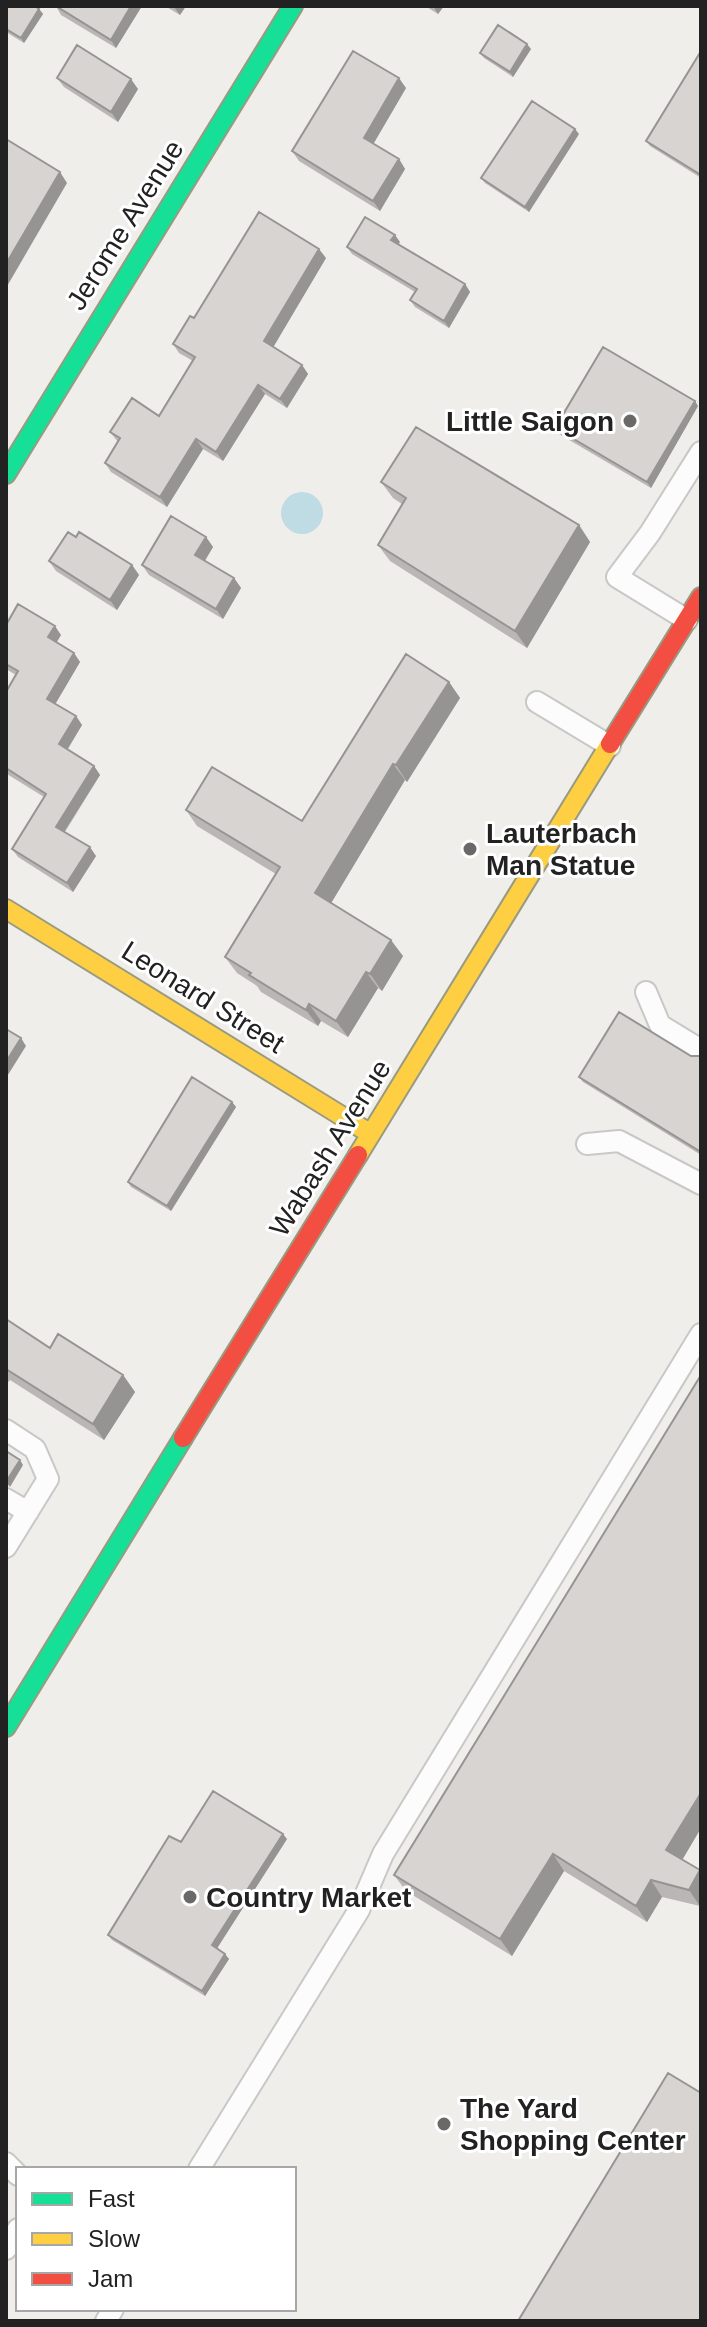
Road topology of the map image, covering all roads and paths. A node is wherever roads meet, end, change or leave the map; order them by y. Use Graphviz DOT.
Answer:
graph roads {
  1 [pos="293,6"];
  2 [pos="699,459"];
  3 [pos="6,474"];
  4 [pos="701,597"];
  5 [pos="687,620"];
  6 [pos="537,702"];
  7 [pos="610,746"];
  8 [pos="6,909"];
  9 [pos="646,992"];
  10 [pos="701,1050"];
  11 [pos="371,1134"];
  12 [pos="587,1144"];
  13 [pos="701,1184"];
  14 [pos="701,1334"];
  15 [pos="6,1430"];
  16 [pos="6,1499"];
  17 [pos="28,1512"];
  18 [pos="6,1547"];
  19 [pos="6,1727"];
  20 [pos="200,2167"];
  1 -- 3 [label="main road, Jerome Avenue"];
  2 -- 5 [label="lane"];
  4 -- 5 [label="main road, Wabash Avenue"];
  5 -- 7 [label="main road, Wabash Avenue"];
  6 -- 7 [label="lane"];
  7 -- 11 [label="main road, Wabash Avenue"];
  8 -- 11 [label="main road, Leonard Street"];
  9 -- 10 [label="lane"];
  11 -- 19 [label="main road, Wabash Avenue"];
  12 -- 13 [label="lane"];
  14 -- 20 [label="lane"];
  15 -- 17 [label="lane"];
  16 -- 17 [label="lane"];
  17 -- 18 [label="lane"];
}
